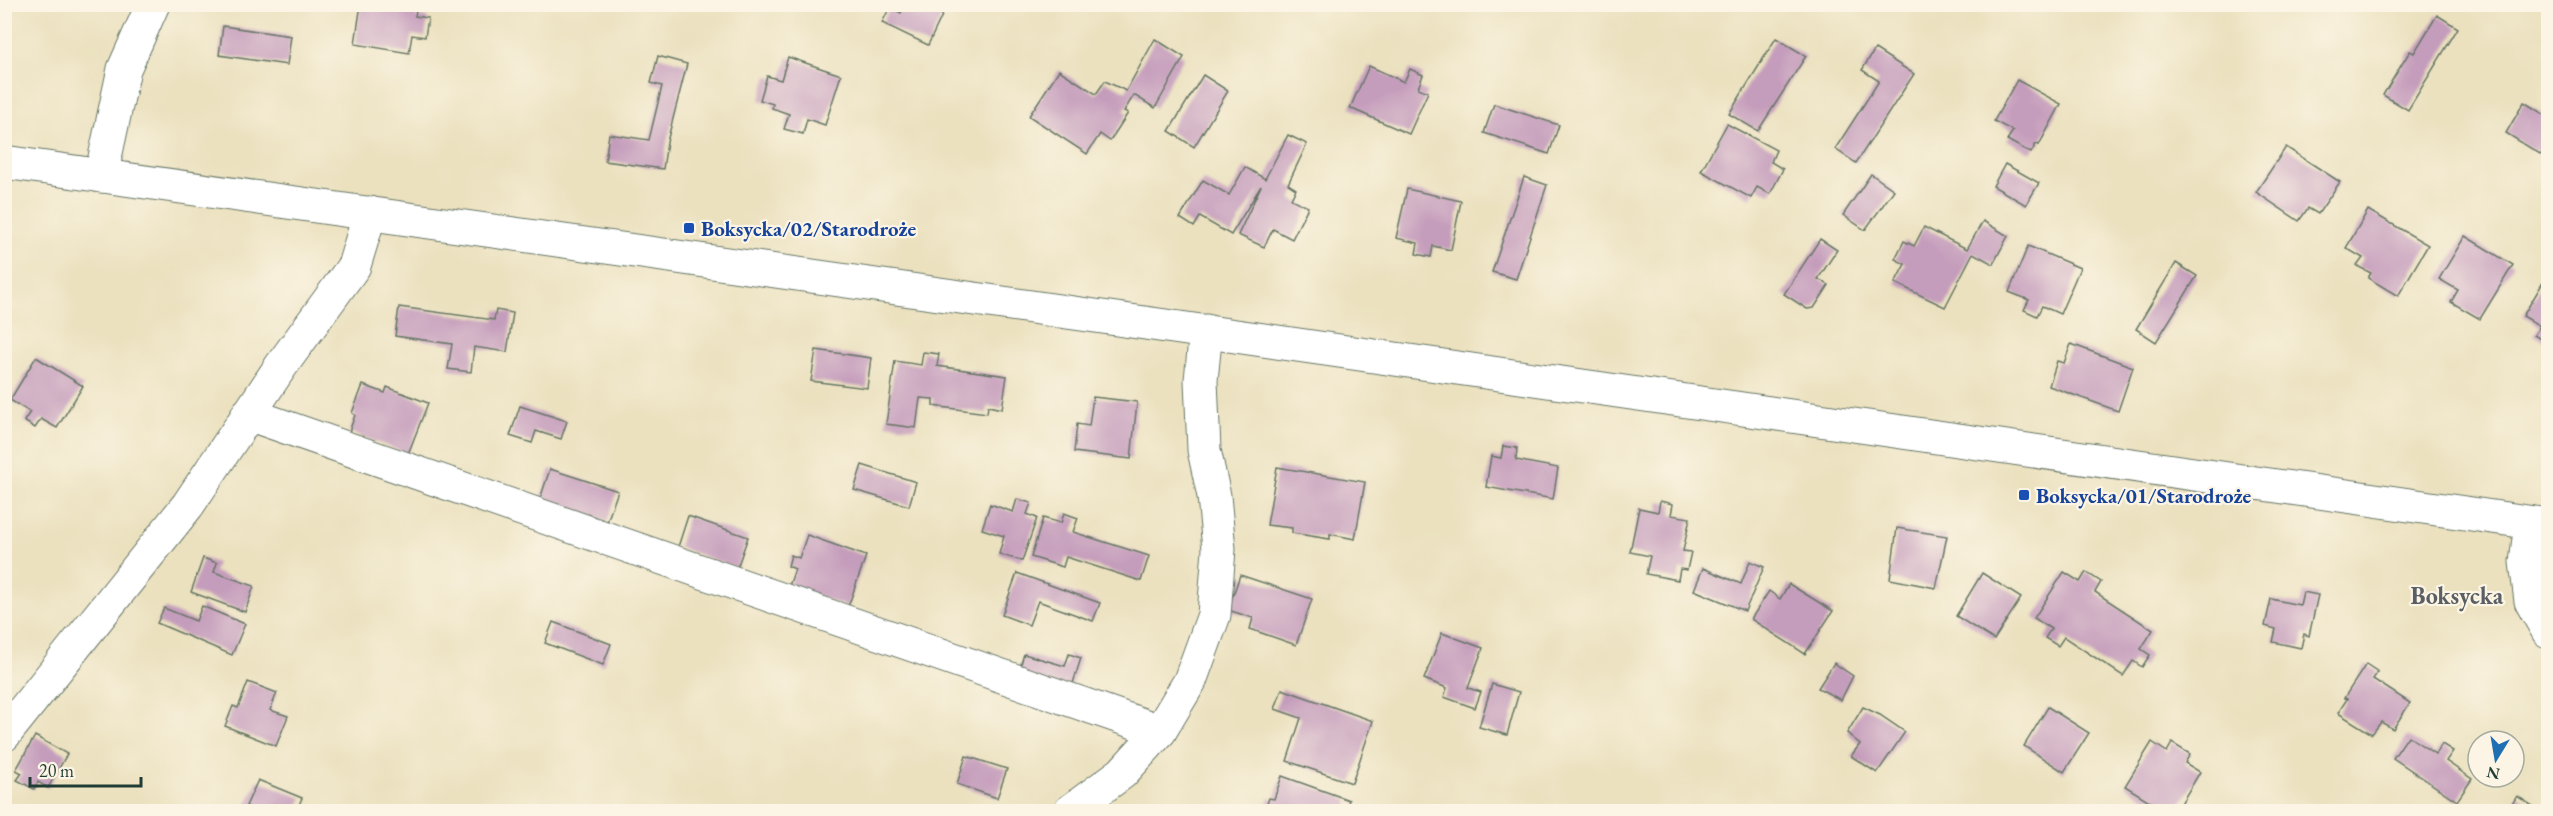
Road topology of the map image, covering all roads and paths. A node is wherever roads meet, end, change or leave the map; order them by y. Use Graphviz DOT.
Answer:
graph roads {
  1 [pos="153,4"];
  2 [pos="4,162"];
  3 [pos="101,176"];
  4 [pos="370,213"];
  5 [pos="1206,331"];
  6 [pos="248,414"];
  7 [pos="2540,524"];
  8 [pos="2548,631"];
  9 [pos="1160,731"];
  10 [pos="4,735"];
  11 [pos="1070,812"];
  1 -- 3 [label="main road"];
  2 -- 3 [label="main road"];
  3 -- 4 [label="main road"];
  4 -- 5 [label="main road"];
  4 -- 6 [label="main road"];
  5 -- 7 [label="main road"];
  5 -- 9 [label="main road"];
  6 -- 9 [label="main road"];
  6 -- 10 [label="main road"];
  7 -- 8 [label="main road"];
  9 -- 11 [label="main road"];
}
